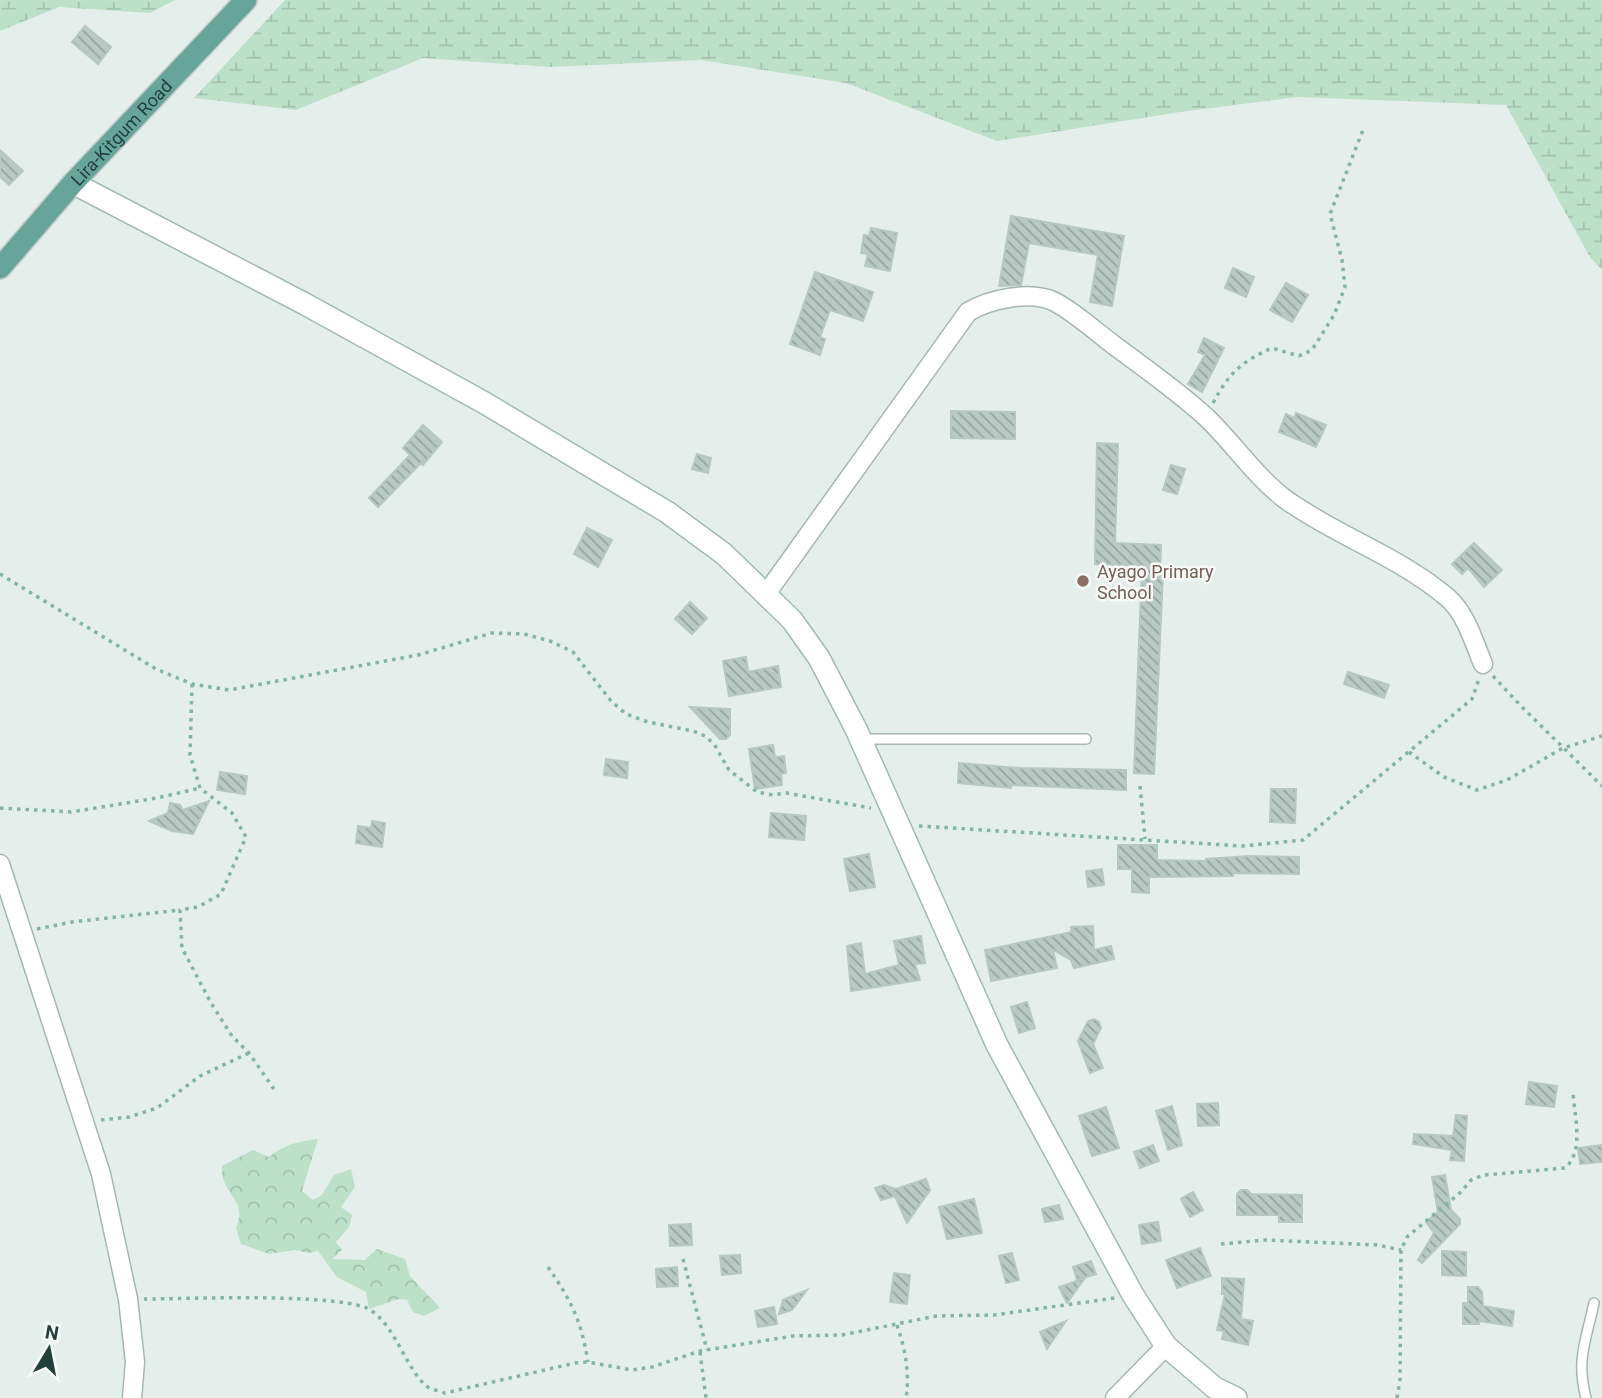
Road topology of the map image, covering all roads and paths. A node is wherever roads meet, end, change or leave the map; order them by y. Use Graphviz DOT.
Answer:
graph roads {
  1 [pos="246,0"];
  2 [pos="1363,130"];
  3 [pos="73,183"];
  4 [pos="0,268"];
  5 [pos="1206,417"];
  6 [pos="0,574"];
  7 [pos="766,594"];
  8 [pos="1483,664"];
  9 [pos="192,684"];
  10 [pos="1602,736"];
  11 [pos="861,739"];
  12 [pos="1086,739"];
  13 [pos="1563,748"];
  14 [pos="1409,752"];
  15 [pos="1140,786"];
  16 [pos="1602,786"];
  17 [pos="200,788"];
  18 [pos="0,808"];
  19 [pos="895,816"];
  20 [pos="1145,840"];
  21 [pos="0,864"];
  22 [pos="180,910"];
  23 [pos="22,933"];
  24 [pos="249,1053"];
  25 [pos="276,1092"];
  26 [pos="1573,1092"];
  27 [pos="83,1122"];
  28 [pos="1221,1244"];
  29 [pos="1401,1250"];
  30 [pos="682,1259"];
  31 [pos="548,1267"];
  32 [pos="1133,1296"];
  33 [pos="128,1299"];
  34 [pos="1594,1303"];
  35 [pos="897,1324"];
  36 [pos="1166,1346"];
  37 [pos="707,1350"];
  38 [pos="700,1351"];
  39 [pos="588,1362"];
  40 [pos="132,1398"];
  41 [pos="706,1398"];
  42 [pos="906,1398"];
  43 [pos="1115,1398"];
  44 [pos="1236,1398"];
  45 [pos="1397,1398"];
  46 [pos="1586,1398"];
  1 -- 3 [label="main road, Lira-Kitgum Road"];
  2 -- 5 [label="path"];
  3 -- 4 [label="main road, Lira-Kitgum Road"];
  3 -- 7 [label="street"];
  5 -- 7 [label="street"];
  5 -- 8 [label="street"];
  6 -- 9 [label="path"];
  7 -- 11 [label="street"];
  8 -- 13 [label="path"];
  8 -- 14 [label="path"];
  9 -- 17 [label="path"];
  9 -- 19 [label="path"];
  10 -- 13 [label="path"];
  11 -- 12 [label="lane"];
  11 -- 19 [label="street"];
  13 -- 14 [label="path"];
  13 -- 16 [label="path"];
  14 -- 20 [label="path"];
  15 -- 20 [label="path"];
  17 -- 18 [label="path"];
  17 -- 22 [label="path"];
  19 -- 20 [label="path"];
  19 -- 32 [label="street"];
  21 -- 23 [label="street"];
  22 -- 23 [label="path"];
  22 -- 24 [label="path"];
  23 -- 27 [label="street"];
  24 -- 25 [label="path"];
  24 -- 27 [label="path"];
  26 -- 29 [label="path"];
  27 -- 33 [label="street"];
  28 -- 29 [label="path"];
  29 -- 45 [label="path"];
  30 -- 37 [label="path"];
  31 -- 39 [label="path"];
  32 -- 35 [label="path"];
  32 -- 36 [label="street"];
  33 -- 39 [label="path"];
  33 -- 40 [label="street"];
  34 -- 46 [label="lane"];
  35 -- 37 [label="path"];
  35 -- 42 [label="path"];
  36 -- 43 [label="street"];
  36 -- 44 [label="street"];
  37 -- 38 [label="path"];
  38 -- 39 [label="path"];
  38 -- 41 [label="path"];
}
